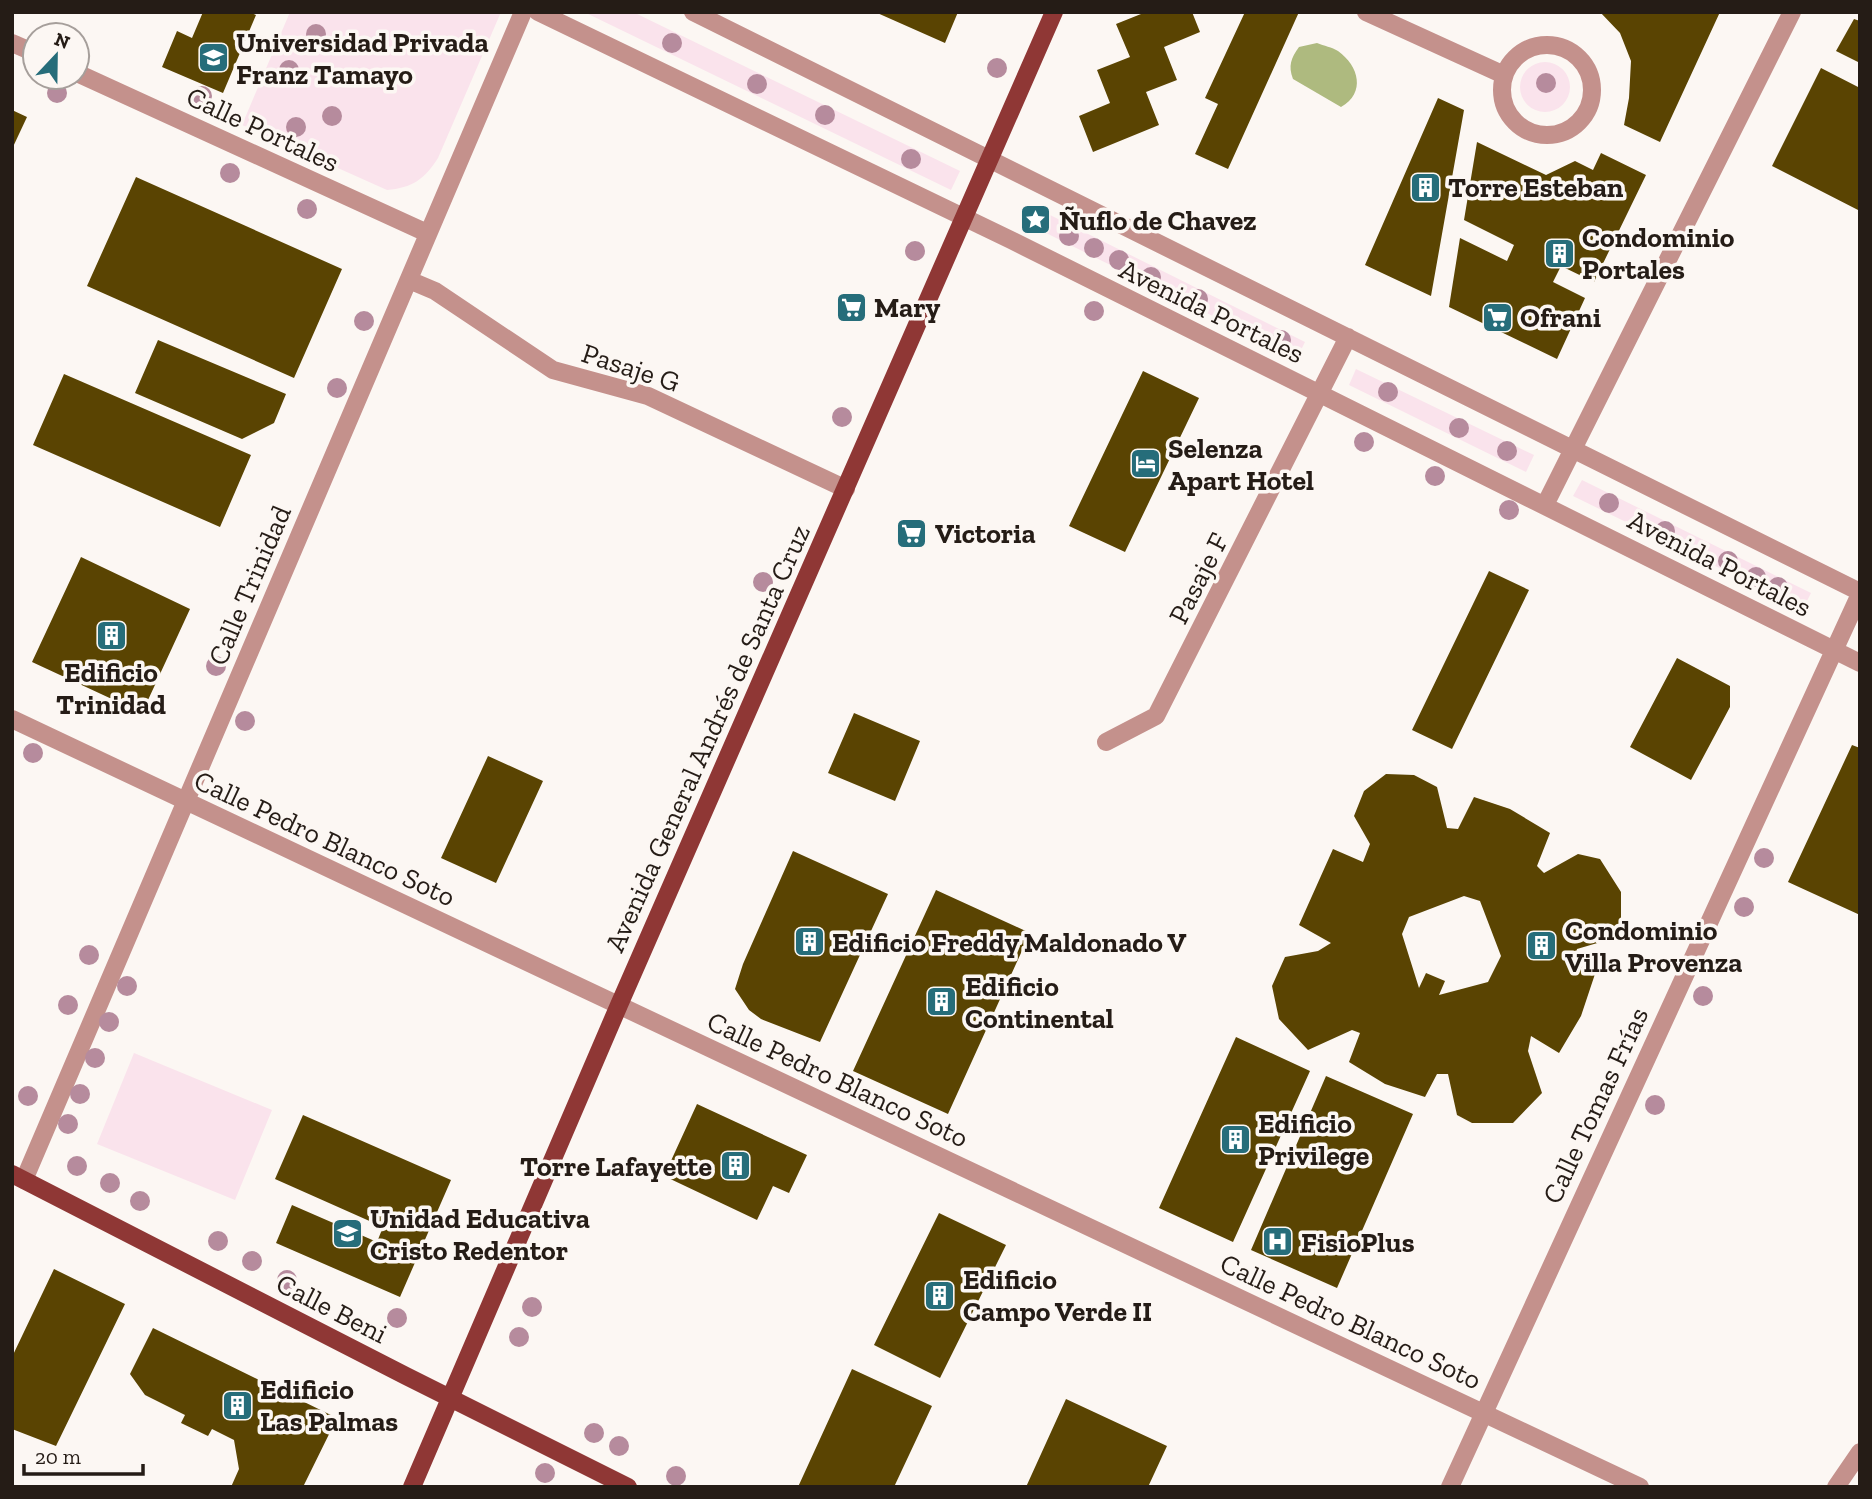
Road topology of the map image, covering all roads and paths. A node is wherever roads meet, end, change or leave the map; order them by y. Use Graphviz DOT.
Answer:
graph roads {
  1 [pos="523,12"];
  2 [pos="538,12"];
  3 [pos="693,12"];
  4 [pos="1054,12"];
  5 [pos="1366,12"];
  6 [pos="1792,12"];
  7 [pos="1504,75"];
  8 [pos="91,79"];
  9 [pos="990,159"];
  10 [pos="965,218"];
  11 [pos="427,233"];
  12 [pos="409,279"];
  13 [pos="1348,337"];
  14 [pos="1321,394"];
  15 [pos="1572,448"];
  16 [pos="846,489"];
  17 [pos="1545,505"];
  18 [pos="1860,593"];
  19 [pos="1833,649"];
  20 [pos="1860,663"];
  21 [pos="12,719"];
  22 [pos="1106,743"];
  23 [pos="185,800"];
  24 [pos="619,1005"];
  25 [pos="18,1177"];
  26 [pos="451,1397"];
  27 [pos="1484,1412"];
  28 [pos="1860,1452"];
  29 [pos="412,1487"];
  30 [pos="628,1487"];
  31 [pos="1450,1487"];
  32 [pos="1640,1487"];
  33 [pos="1836,1487"];
  1 -- 11 [label="street, Calle Trinidad"];
  2 -- 10 [label="street, Avenida Portales"];
  3 -- 9 [label="street, Avenida Portales"];
  4 -- 9 [label="main road, Avenida General Andrés de Santa Cruz"];
  5 -- 7 [label="street"];
  6 -- 15 [label="street"];
  7 -- 7 [label="street"];
  8 -- 11 [label="street, Calle Portales"];
  9 -- 10 [label="main road, Avenida General Andrés de Santa Cruz"];
  9 -- 13 [label="street, Avenida Portales"];
  10 -- 14 [label="street, Avenida Portales"];
  10 -- 16 [label="main road, Avenida General Andrés de Santa Cruz"];
  11 -- 12 [label="street, Calle Trinidad"];
  12 -- 16 [label="street, Pasaje G"];
  12 -- 23 [label="street, Calle Trinidad"];
  13 -- 14 [label="street, Pasaje F"];
  13 -- 15 [label="street, Avenida Portales"];
  14 -- 17 [label="street, Avenida Portales"];
  14 -- 22 [label="street, Pasaje F"];
  15 -- 17 [label="street"];
  15 -- 18 [label="street, Avenida Portales"];
  16 -- 24 [label="main road, Avenida General Andrés de Santa Cruz"];
  17 -- 19 [label="street, Avenida Portales"];
  18 -- 19 [label="street, Calle Tomas Frías"];
  19 -- 20 [label="street, Avenida Portales"];
  19 -- 27 [label="street, Calle Tomas Frías"];
  21 -- 23 [label="street, Calle Pedro Blanco Soto"];
  23 -- 24 [label="street, Calle Pedro Blanco Soto"];
  23 -- 25 [label="street, Calle Trinidad"];
  24 -- 26 [label="main road, Avenida General Andrés de Santa Cruz"];
  24 -- 27 [label="street, Calle Pedro Blanco Soto"];
  25 -- 26 [label="main road, Calle Beni"];
  26 -- 29 [label="main road, Avenida General Andrés de Santa Cruz"];
  26 -- 30 [label="main road, Calle Beni"];
  27 -- 31 [label="street, Calle Tomas Frías"];
  27 -- 32 [label="street, Calle Pedro Blanco Soto"];
  28 -- 33 [label="street"];
}
